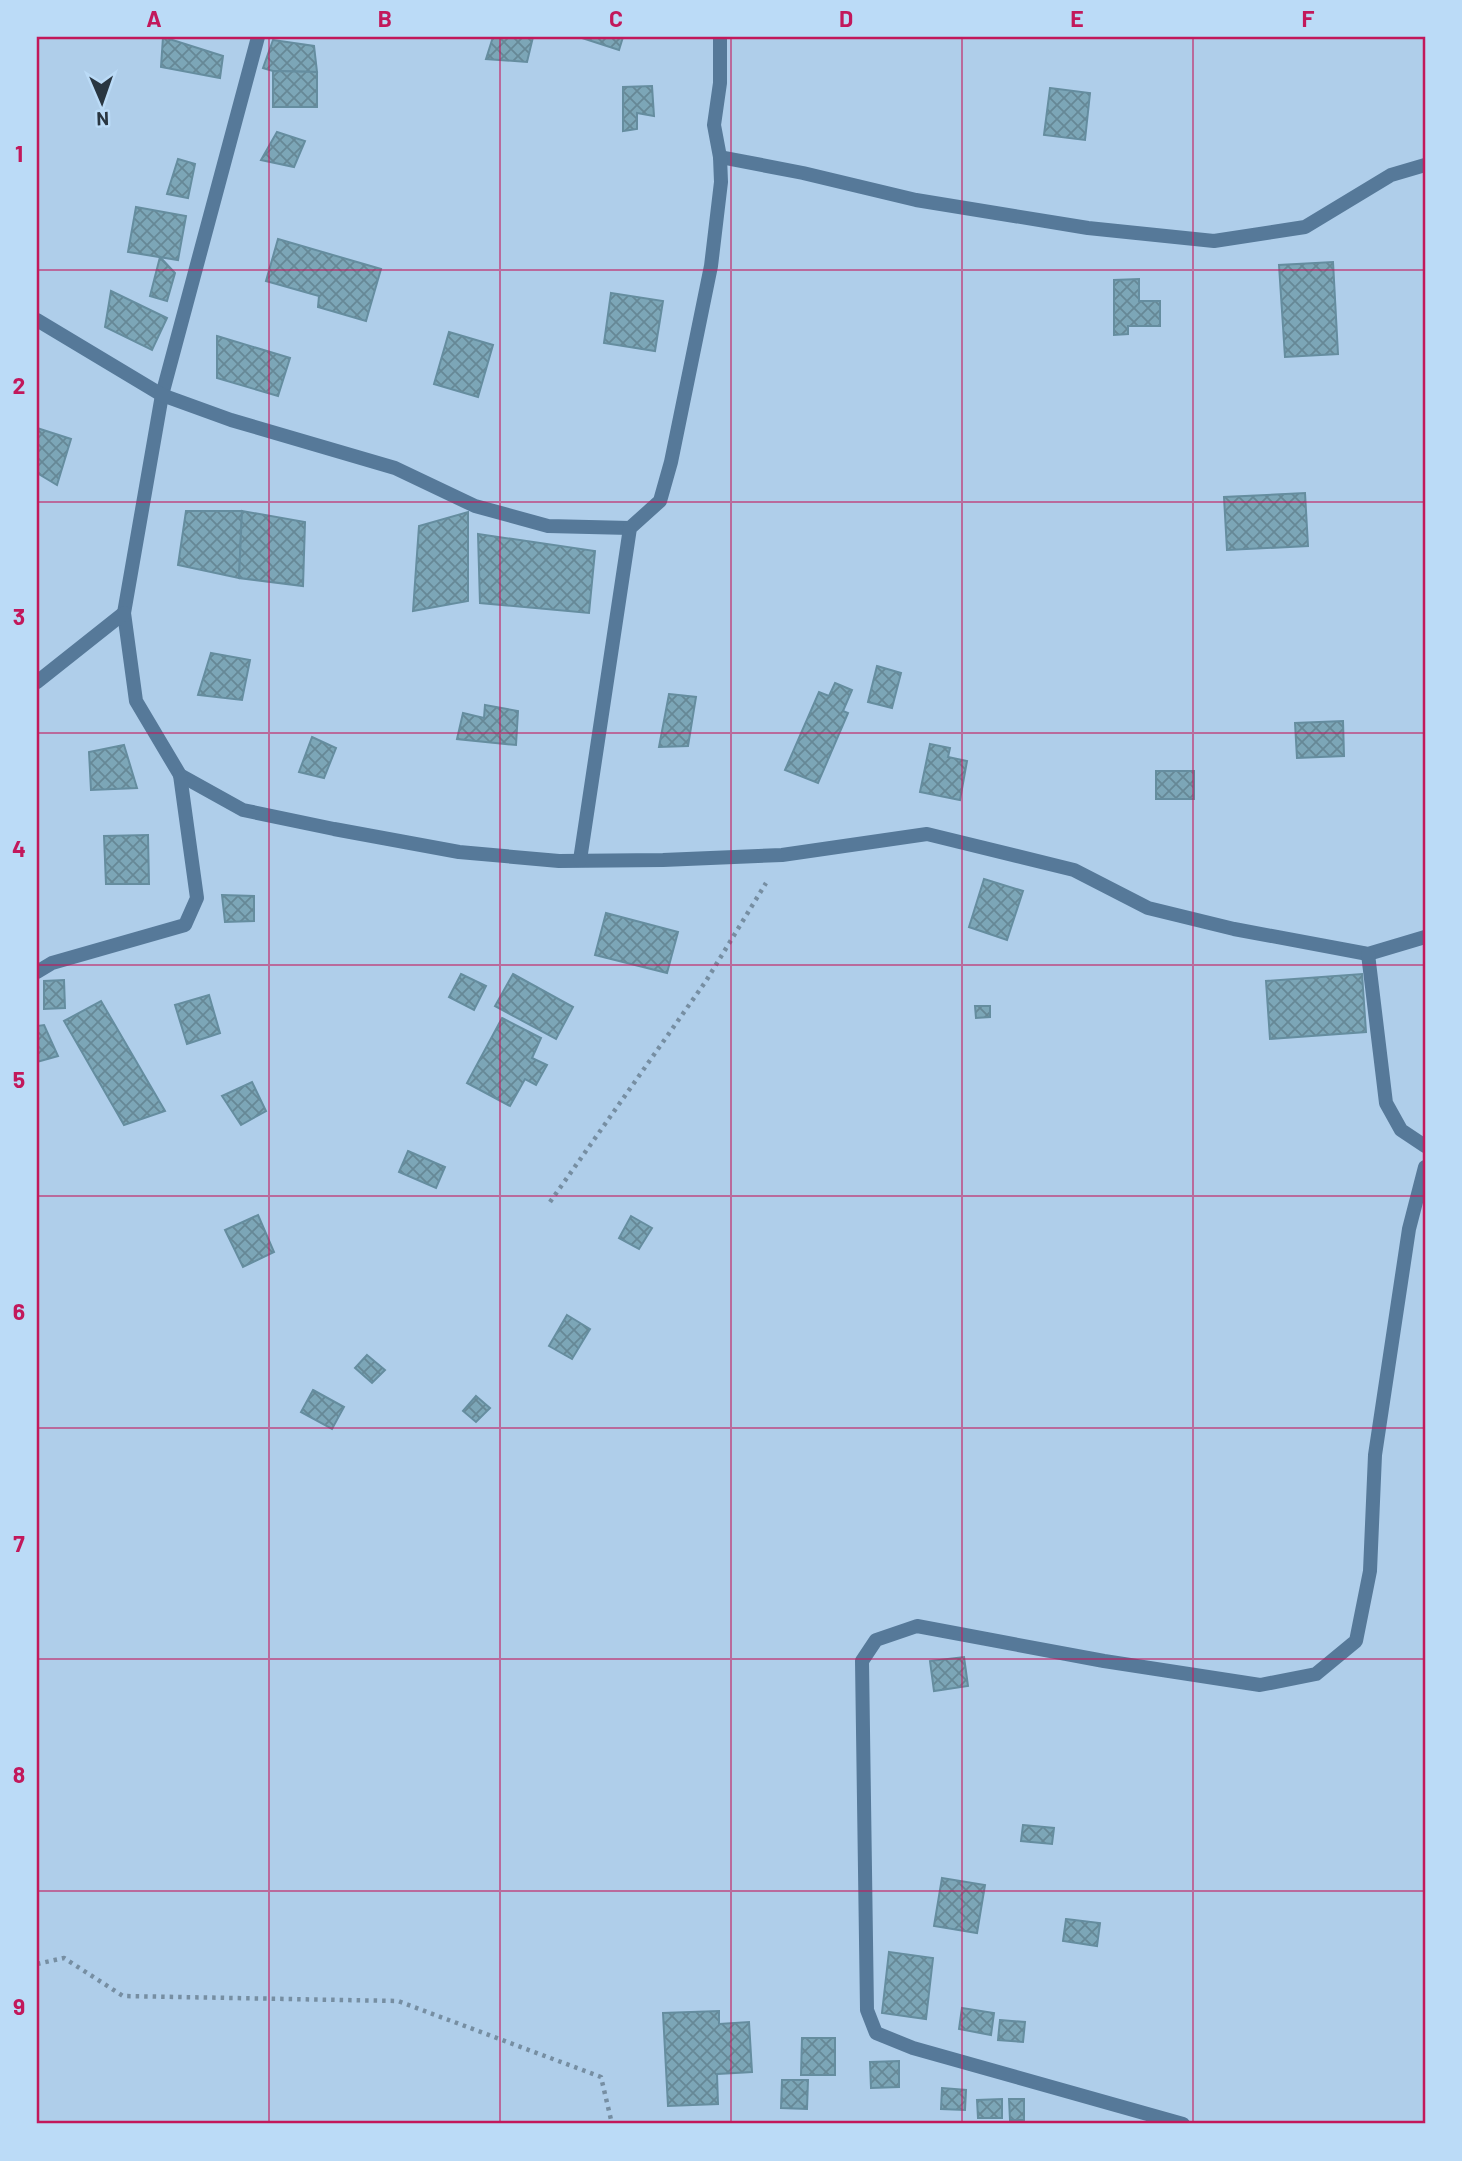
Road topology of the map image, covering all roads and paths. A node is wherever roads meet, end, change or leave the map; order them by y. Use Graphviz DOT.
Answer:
graph roads {
  1 [pos="258,37"];
  2 [pos="720,37"];
  3 [pos="720,157"];
  4 [pos="1425,165"];
  5 [pos="37,320"];
  6 [pos="162,395"];
  7 [pos="630,528"];
  8 [pos="124,613"];
  9 [pos="37,682"];
  10 [pos="180,775"];
  11 [pos="782,855"];
  12 [pos="580,860"];
  13 [pos="1425,937"];
  14 [pos="1368,954"];
  15 [pos="37,972"];
  16 [pos="1425,1146"];
  17 [pos="1425,1167"];
  18 [pos="550,1202"];
  19 [pos="37,1964"];
  20 [pos="612,2124"];
  21 [pos="1184,2124"];
  1 -- 6 [label="street"];
  2 -- 3 [label="street"];
  3 -- 4 [label="street"];
  3 -- 7 [label="street"];
  5 -- 6 [label="street"];
  6 -- 7 [label="street"];
  6 -- 8 [label="street"];
  7 -- 12 [label="street"];
  8 -- 9 [label="street"];
  8 -- 10 [label="street"];
  10 -- 12 [label="street"];
  10 -- 15 [label="street"];
  11 -- 12 [label="street"];
  11 -- 14 [label="street"];
  11 -- 18 [label="path"];
  13 -- 14 [label="street"];
  14 -- 16 [label="street"];
  17 -- 21 [label="street"];
  19 -- 20 [label="path"];
}
